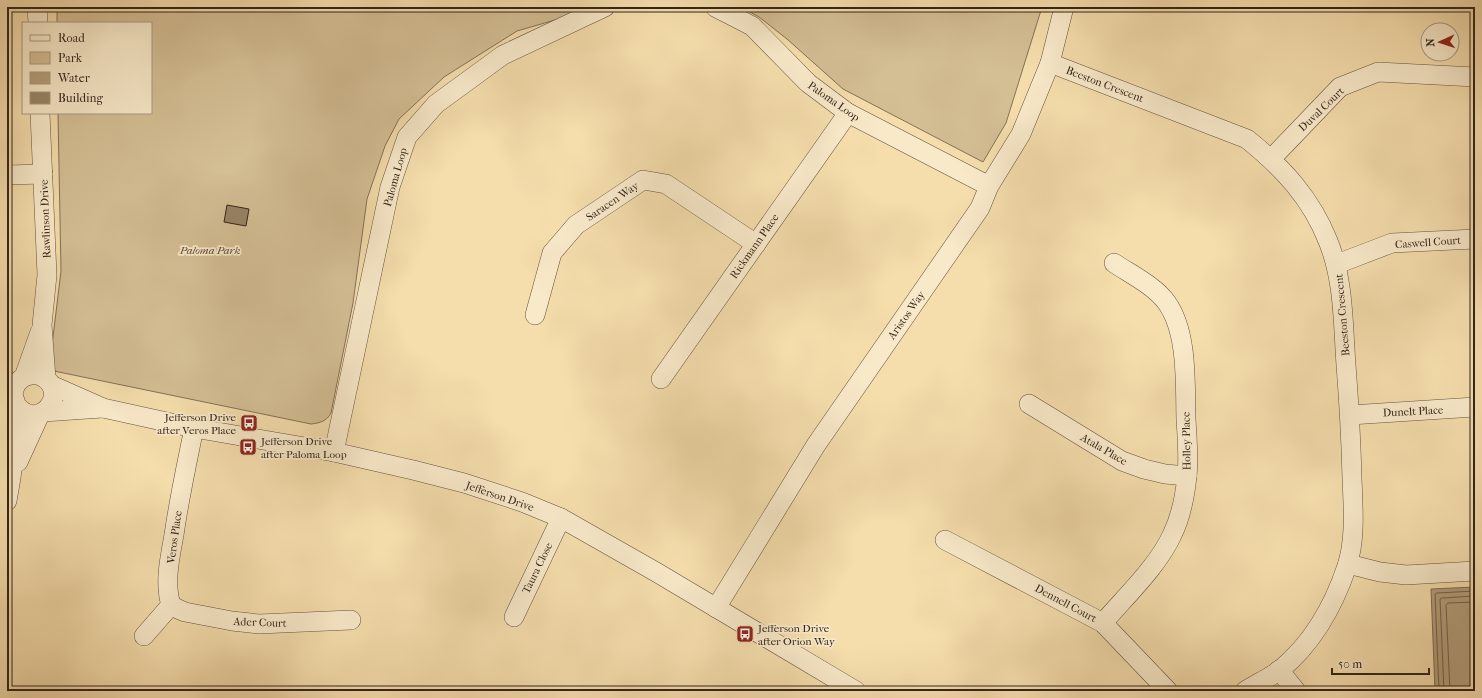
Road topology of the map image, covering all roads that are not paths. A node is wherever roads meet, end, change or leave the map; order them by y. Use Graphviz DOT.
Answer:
graph roads {
  1 [pos="37,7"];
  2 [pos="604,7"];
  3 [pos="715,7"];
  4 [pos="1064,7"];
  5 [pos="38,22"];
  6 [pos="1050,63"];
  7 [pos="1475,77"];
  8 [pos="848,113"];
  9 [pos="40,114"];
  10 [pos="1271,159"];
  11 [pos="43,174"];
  12 [pos="7,175"];
  13 [pos="989,186"];
  14 [pos="1475,239"];
  15 [pos="756,244"];
  16 [pos="1114,263"];
  17 [pos="1337,264"];
  18 [pos="535,315"];
  19 [pos="42,325"];
  20 [pos="24,377"];
  21 [pos="661,379"];
  22 [pos="48,382"];
  23 [pos="1029,404"];
  24 [pos="1475,407"];
  25 [pos="18,408"];
  26 [pos="103,408"];
  27 [pos="41,413"];
  28 [pos="1350,415"];
  29 [pos="194,428"];
  30 [pos="334,452"];
  31 [pos="12,474"];
  32 [pos="1187,476"];
  33 [pos="7,502"];
  34 [pos="561,518"];
  35 [pos="945,540"];
  36 [pos="1348,564"];
  37 [pos="1475,571"];
  38 [pos="171,605"];
  39 [pos="716,608"];
  40 [pos="514,617"];
  41 [pos="351,620"];
  42 [pos="1103,623"];
  43 [pos="144,636"];
  44 [pos="1280,670"];
  45 [pos="856,691"];
  46 [pos="1168,691"];
  47 [pos="1245,691"];
  48 [pos="1296,691"];
  1 -- 5 [label="street"];
  2 -- 30 [label="street, Paloma Loop"];
  3 -- 8 [label="street, Paloma Loop"];
  4 -- 6 [label="street, Aristos Way"];
  6 -- 10 [label="street, Beeston Crescent"];
  6 -- 13 [label="street, Aristos Way"];
  7 -- 10 [label="street, Duval Court"];
  8 -- 13 [label="street, Paloma Loop"];
  8 -- 15 [label="street, Rickmann Place"];
  9 -- 11 [label="street, Rawlinson Drive"];
  10 -- 17 [label="street, Beeston Crescent"];
  11 -- 12 [label="street"];
  11 -- 19 [label="street, Rawlinson Drive"];
  13 -- 39 [label="street, Aristos Way"];
  14 -- 17 [label="street, Caswell Court"];
  15 -- 18 [label="street, Saracen Way"];
  15 -- 21 [label="street, Rickmann Place"];
  16 -- 32 [label="street, Holley Place"];
  17 -- 28 [label="street, Beeston Crescent"];
  19 -- 20 [label="street, Rawlinson Drive"];
  19 -- 22 [label="street, Rawlinson Drive"];
  20 -- 22 [label="street"];
  20 -- 25 [label="street, Rawlinson Drive"];
  22 -- 26 [label="street, Jefferson Drive"];
  22 -- 27 [label="street, Rawlinson Drive"];
  23 -- 32 [label="street, Atala Place"];
  24 -- 28 [label="street, Dunelt Place"];
  25 -- 27 [label="street"];
  25 -- 31 [label="street, Rawlinson Drive"];
  26 -- 27 [label="street, Jefferson Drive"];
  26 -- 29 [label="street, Jefferson Drive"];
  27 -- 31 [label="street, Rawlinson Drive"];
  28 -- 36 [label="street, Beeston Crescent"];
  29 -- 30 [label="street, Jefferson Drive"];
  29 -- 38 [label="street, Veros Place"];
  30 -- 34 [label="street, Jefferson Drive"];
  31 -- 33 [label="street, Rawlinson Drive"];
  32 -- 42 [label="street, Holley Place"];
  34 -- 39 [label="street, Jefferson Drive"];
  34 -- 40 [label="street, Taura Close"];
  35 -- 42 [label="street, Dennell Court"];
  36 -- 37 [label="street"];
  36 -- 44 [label="street, Beeston Crescent"];
  38 -- 41 [label="street, Ader Court"];
  38 -- 43 [label="street"];
  39 -- 45 [label="street, Jefferson Drive"];
  42 -- 46 [label="street, Dennell Court"];
  44 -- 47 [label="street, Beeston Crescent"];
  44 -- 48 [label="street"];
}
